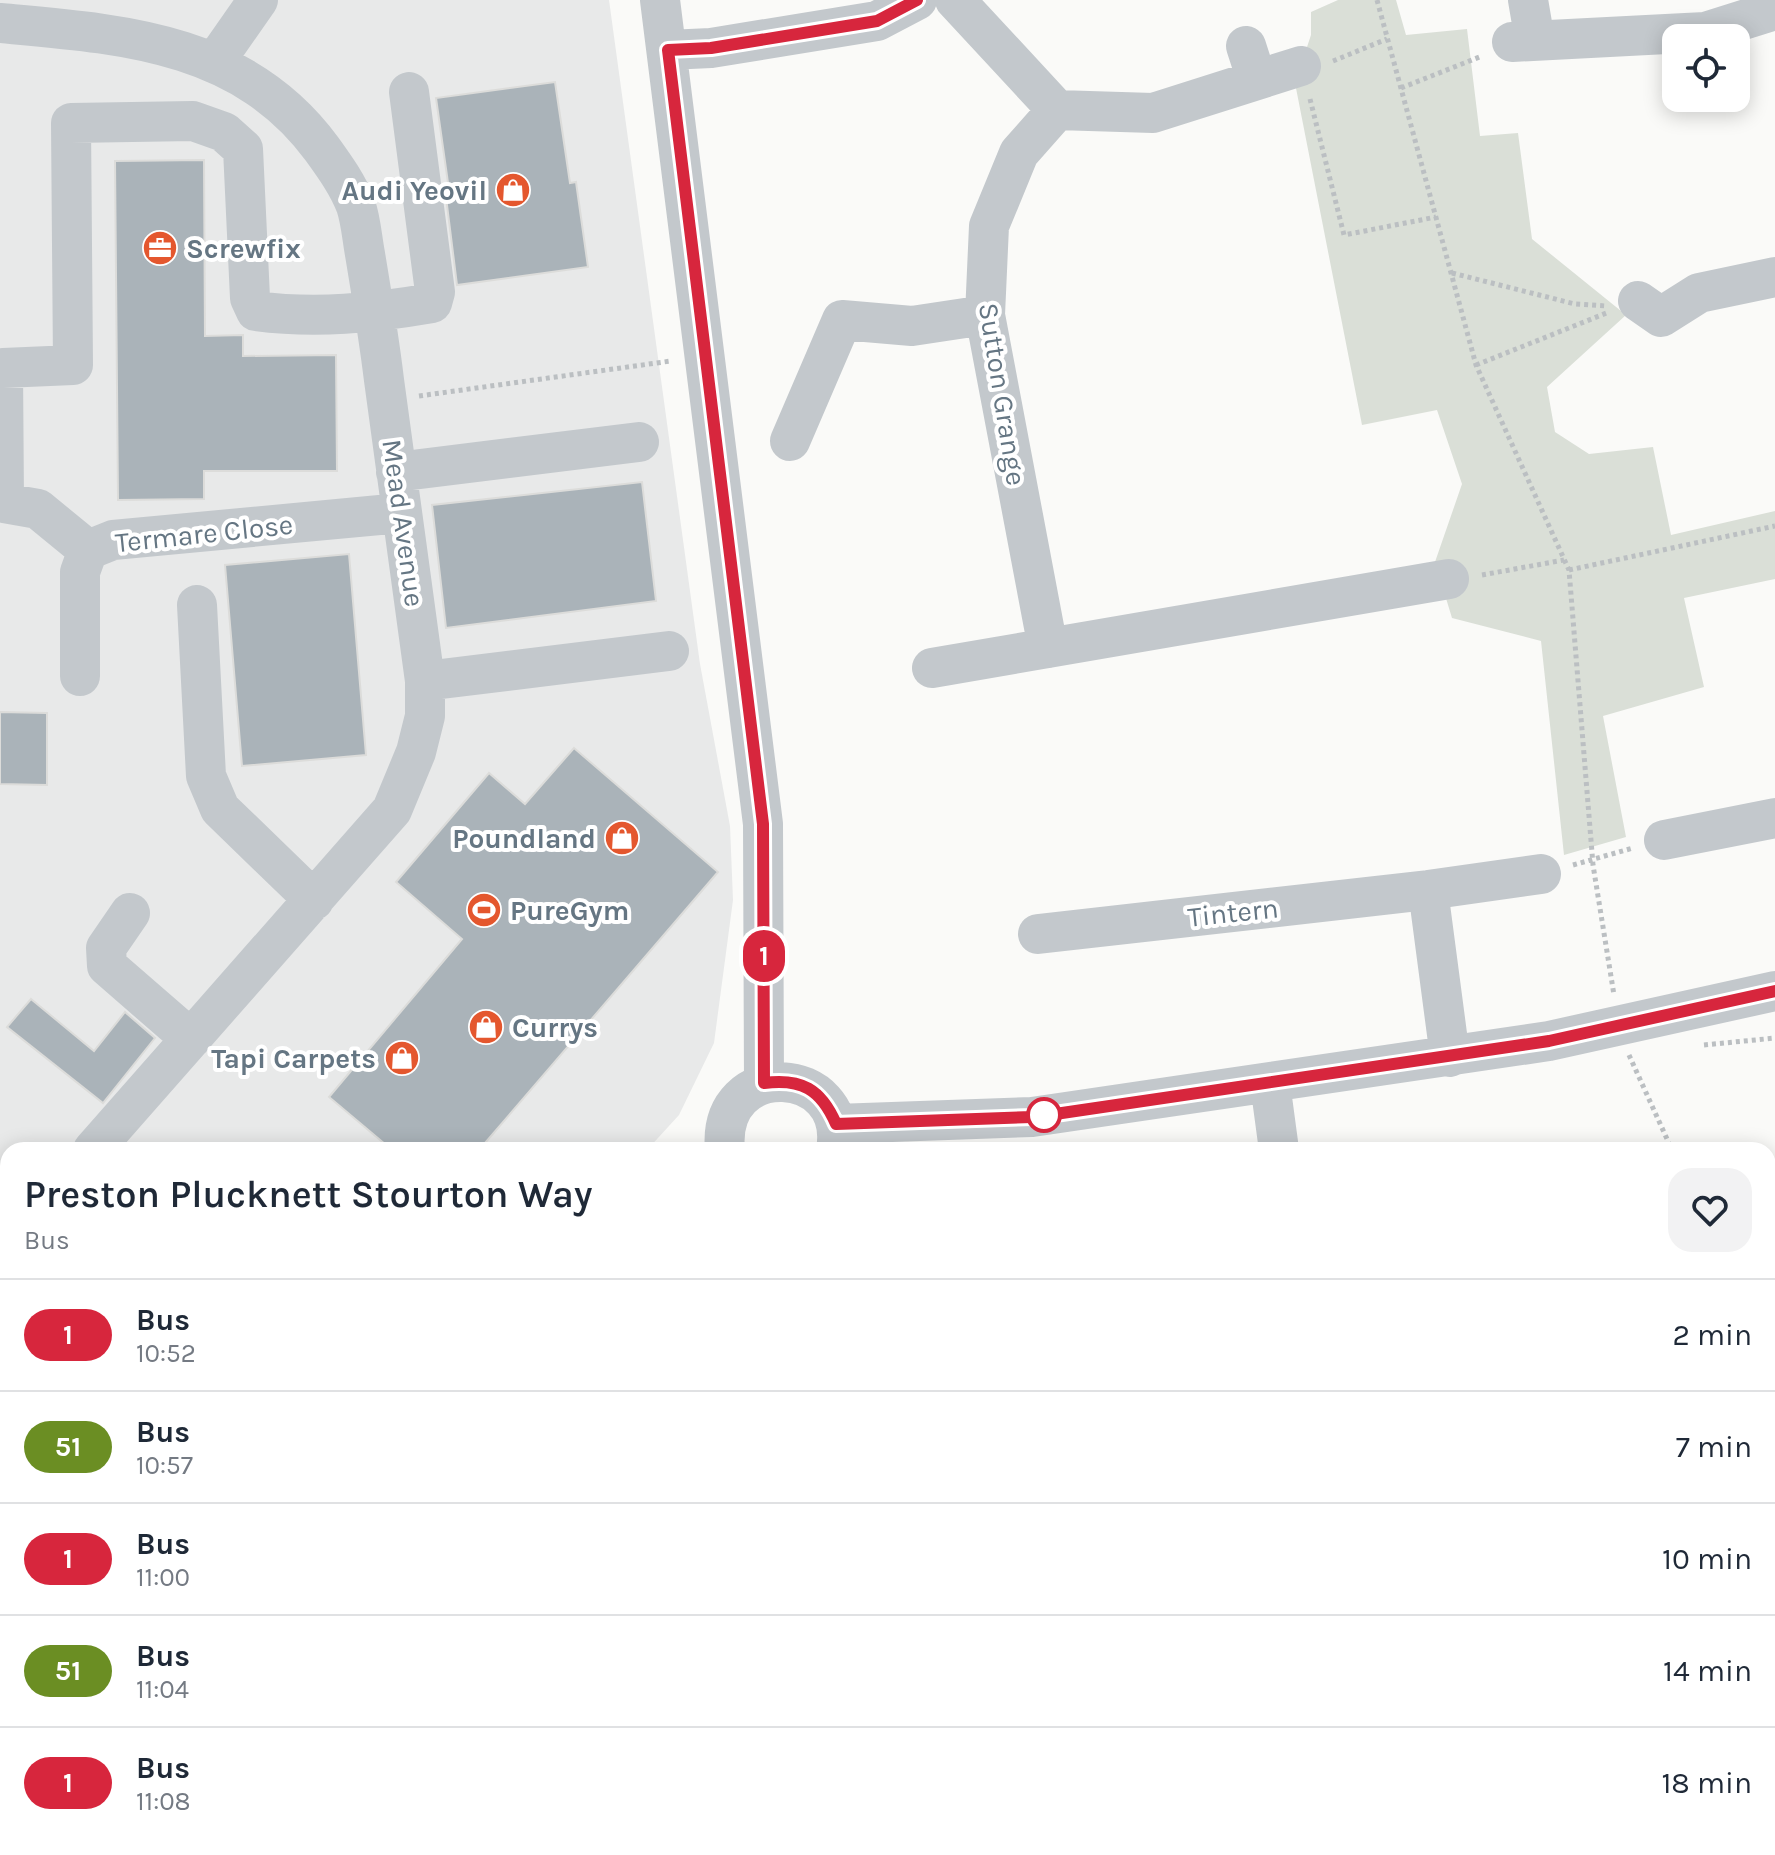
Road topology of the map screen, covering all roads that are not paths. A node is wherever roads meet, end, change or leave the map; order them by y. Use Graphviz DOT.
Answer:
graph roads {
  1 [pos="258,0"];
  2 [pos="660,0"];
  3 [pos="917,0"];
  4 [pos="955,0"];
  5 [pos="1528,0"];
  6 [pos="1775,7"];
  7 [pos="110,17"];
  8 [pos="0,23"];
  9 [pos="668,50"];
  10 [pos="214,63"];
  11 [pos="1301,66"];
  12 [pos="409,92"];
  13 [pos="1057,110"];
  14 [pos="1775,277"];
  15 [pos="1638,301"];
  16 [pos="375,312"];
  17 [pos="985,315"];
  18 [pos="790,441"];
  19 [pos="639,442"];
  20 [pos="396,472"];
  21 [pos="401,513"];
  22 [pos="88,550"];
  23 [pos="1449,579"];
  24 [pos="197,605"];
  25 [pos="1048,648"];
  26 [pos="669,651"];
  27 [pos="932,668"];
  28 [pos="80,676"];
  29 [pos="425,681"];
  30 [pos="1775,818"];
  31 [pos="1664,835"];
  32 [pos="1541,873"];
  33 [pos="1428,890"];
  34 [pos="314,900"];
  35 [pos="130,913"];
  36 [pos="1038,934"];
  37 [pos="1775,991"];
  38 [pos="191,1039"];
  39 [pos="1450,1057"];
  40 [pos="764,1083"];
  41 [pos="1270,1083"];
  42 [pos="836,1137"];
  43 [pos="100,1142"];
  44 [pos="725,1142"];
  45 [pos="1278,1142"];
  1 -- 10 [label="street"];
  2 -- 9 [label="street"];
  3 -- 9 [label="street"];
  4 -- 13 [label="street"];
  5 -- 6 [label="street"];
  7 -- 8 [label="street, Mead Avenue"];
  7 -- 10 [label="street, Mead Avenue"];
  9 -- 40 [label="street"];
  10 -- 16 [label="street, Mead Avenue"];
  11 -- 13 [label="street"];
  12 -- 16 [label="street"];
  13 -- 17 [label="street, Sutton Grange"];
  14 -- 15 [label="street"];
  16 -- 20 [label="street, Mead Avenue"];
  16 -- 22 [label="street"];
  17 -- 18 [label="street"];
  17 -- 25 [label="street, Sutton Grange"];
  19 -- 20 [label="street"];
  20 -- 21 [label="street, Mead Avenue"];
  21 -- 22 [label="street, Termare Close"];
  21 -- 29 [label="street, Mead Avenue"];
  22 -- 28 [label="street, Termare Close"];
  23 -- 25 [label="street"];
  24 -- 34 [label="street"];
  25 -- 27 [label="street"];
  26 -- 29 [label="street"];
  29 -- 34 [label="street, Mead Avenue"];
  30 -- 31 [label="street"];
  32 -- 33 [label="street, Tintern"];
  33 -- 36 [label="street, Tintern"];
  33 -- 39 [label="street"];
  34 -- 38 [label="street, Mead Avenue"];
  35 -- 38 [label="street"];
  37 -- 39 [label="street"];
  38 -- 43 [label="street, Mead Avenue"];
  39 -- 41 [label="street"];
  40 -- 42 [label="street"];
  40 -- 44 [label="street"];
  41 -- 42 [label="street"];
  41 -- 45 [label="street"];
}
